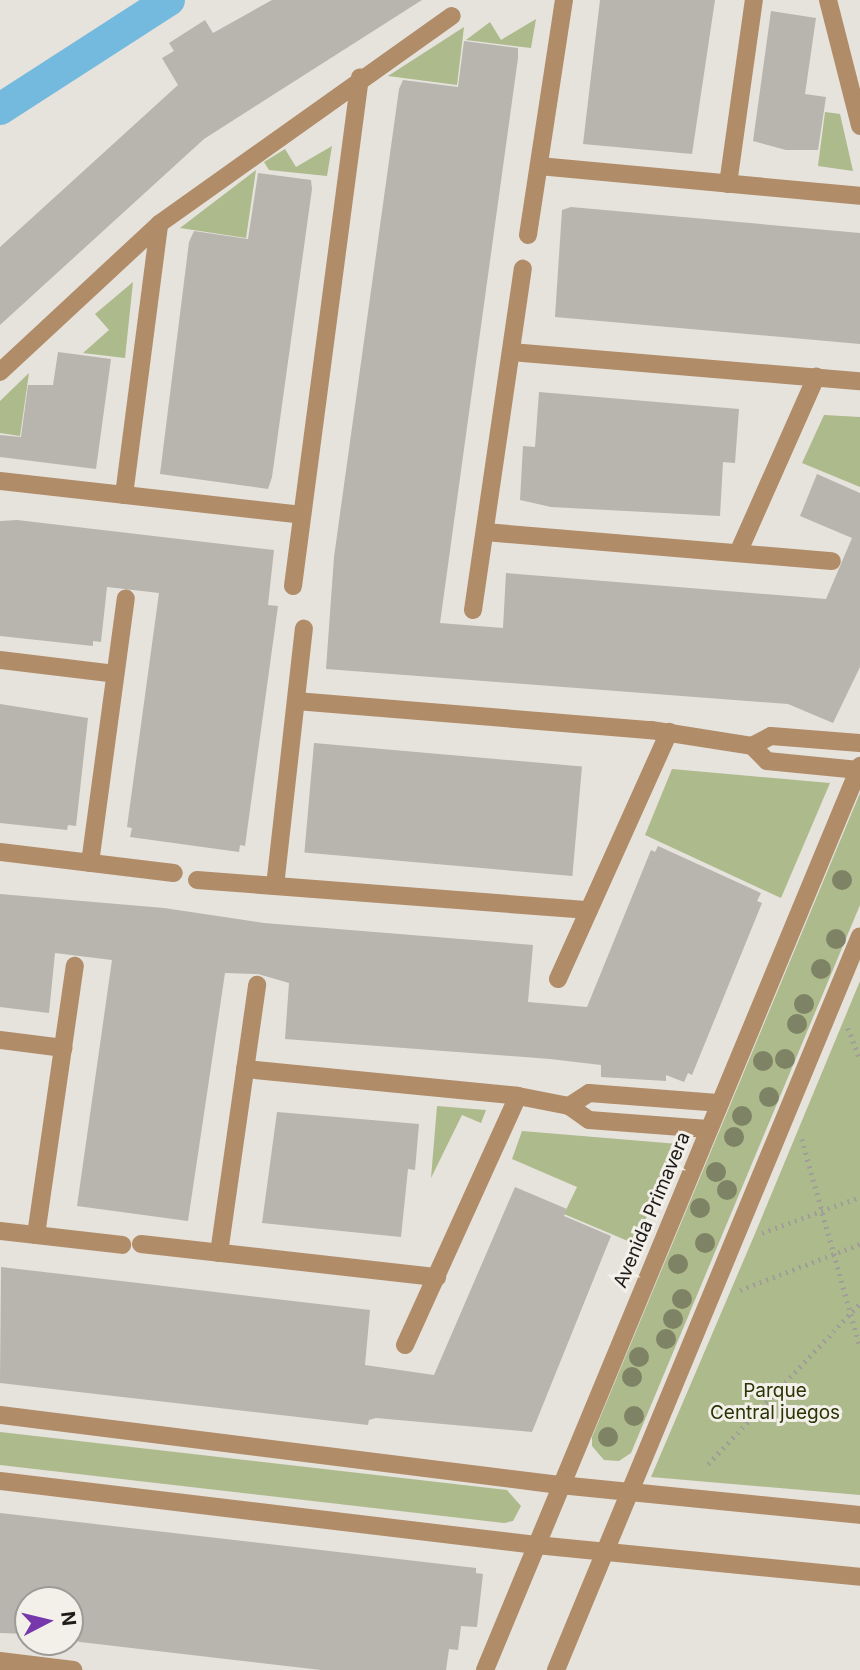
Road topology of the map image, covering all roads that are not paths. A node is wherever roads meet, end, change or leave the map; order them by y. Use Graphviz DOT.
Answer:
graph roads {
  1 [pos="564,0"];
  2 [pos="754,0"];
  3 [pos="828,0"];
  4 [pos="453,16"];
  5 [pos="360,77"];
  6 [pos="860,126"];
  7 [pos="539,166"];
  8 [pos="728,184"];
  9 [pos="860,196"];
  10 [pos="159,224"];
  11 [pos="528,235"];
  12 [pos="523,269"];
  13 [pos="511,352"];
  14 [pos="0,372"];
  15 [pos="816,377"];
  16 [pos="860,381"];
  17 [pos="0,481"];
  18 [pos="124,495"];
  19 [pos="302,515"];
  20 [pos="485,531"];
  21 [pos="737,553"];
  22 [pos="832,561"];
  23 [pos="293,586"];
  24 [pos="126,598"];
  25 [pos="474,610"];
  26 [pos="304,629"];
  27 [pos="0,660"];
  28 [pos="115,674"];
  29 [pos="296,701"];
  30 [pos="669,732"];
  31 [pos="860,743"];
  32 [pos="752,746"];
  33 [pos="859,768"];
  34 [pos="0,852"];
  35 [pos="89,863"];
  36 [pos="174,873"];
  37 [pos="197,880"];
  38 [pos="275,886"];
  39 [pos="589,910"];
  40 [pos="860,936"];
  41 [pos="75,965"];
  42 [pos="558,979"];
  43 [pos="257,985"];
  44 [pos="0,1040"];
  45 [pos="63,1048"];
  46 [pos="245,1069"];
  47 [pos="518,1096"];
  48 [pos="718,1103"];
  49 [pos="569,1106"];
  50 [pos="708,1129"];
  51 [pos="0,1231"];
  52 [pos="36,1235"];
  53 [pos="141,1244"];
  54 [pos="122,1245"];
  55 [pos="219,1253"];
  56 [pos="437,1277"];
  57 [pos="405,1345"];
  58 [pos="0,1415"];
  59 [pos="0,1481"];
  60 [pos="560,1485"];
  61 [pos="630,1492"];
  62 [pos="860,1515"];
  63 [pos="536,1545"];
  64 [pos="605,1552"];
  65 [pos="860,1577"];
  66 [pos="0,1661"];
  67 [pos="73,1670"];
  68 [pos="485,1670"];
  69 [pos="556,1670"];
  1 -- 7 [label="street"];
  2 -- 8 [label="street"];
  3 -- 6 [label="street"];
  4 -- 5 [label="street"];
  5 -- 10 [label="street"];
  5 -- 19 [label="street"];
  7 -- 8 [label="street"];
  7 -- 11 [label="street"];
  8 -- 9 [label="street"];
  10 -- 14 [label="street"];
  10 -- 18 [label="street"];
  12 -- 13 [label="street"];
  13 -- 15 [label="street"];
  13 -- 20 [label="street"];
  15 -- 16 [label="street"];
  15 -- 21 [label="street"];
  17 -- 18 [label="street"];
  18 -- 19 [label="street"];
  19 -- 23 [label="street"];
  20 -- 21 [label="street"];
  20 -- 25 [label="street"];
  21 -- 22 [label="street"];
  24 -- 28 [label="street"];
  26 -- 29 [label="street"];
  27 -- 28 [label="street"];
  28 -- 35 [label="street"];
  29 -- 30 [label="street"];
  29 -- 38 [label="street"];
  30 -- 32 [label="street"];
  30 -- 39 [label="street"];
  31 -- 32 [label="street"];
  32 -- 33 [label="street"];
  33 -- 48 [label="street, Avenida Primavera"];
  34 -- 35 [label="street"];
  35 -- 36 [label="street"];
  37 -- 38 [label="street"];
  38 -- 39 [label="street"];
  39 -- 42 [label="street"];
  40 -- 61 [label="street"];
  41 -- 45 [label="street"];
  43 -- 46 [label="street"];
  44 -- 45 [label="street"];
  45 -- 52 [label="street"];
  46 -- 47 [label="street"];
  46 -- 55 [label="street"];
  47 -- 49 [label="street"];
  47 -- 56 [label="street"];
  48 -- 49 [label="street"];
  48 -- 50 [label="street, Avenida Primavera"];
  49 -- 50 [label="street"];
  50 -- 60 [label="street, Avenida Primavera"];
  51 -- 52 [label="street"];
  52 -- 54 [label="street"];
  53 -- 55 [label="street"];
  55 -- 56 [label="street"];
  56 -- 57 [label="street"];
  58 -- 60 [label="street"];
  59 -- 63 [label="street"];
  60 -- 61 [label="street"];
  60 -- 63 [label="street, Avenida Primavera"];
  61 -- 62 [label="street"];
  61 -- 64 [label="street"];
  63 -- 64 [label="street"];
  63 -- 68 [label="street, Avenida Primavera"];
  64 -- 65 [label="street"];
  64 -- 69 [label="street"];
  66 -- 67 [label="street"];
}
